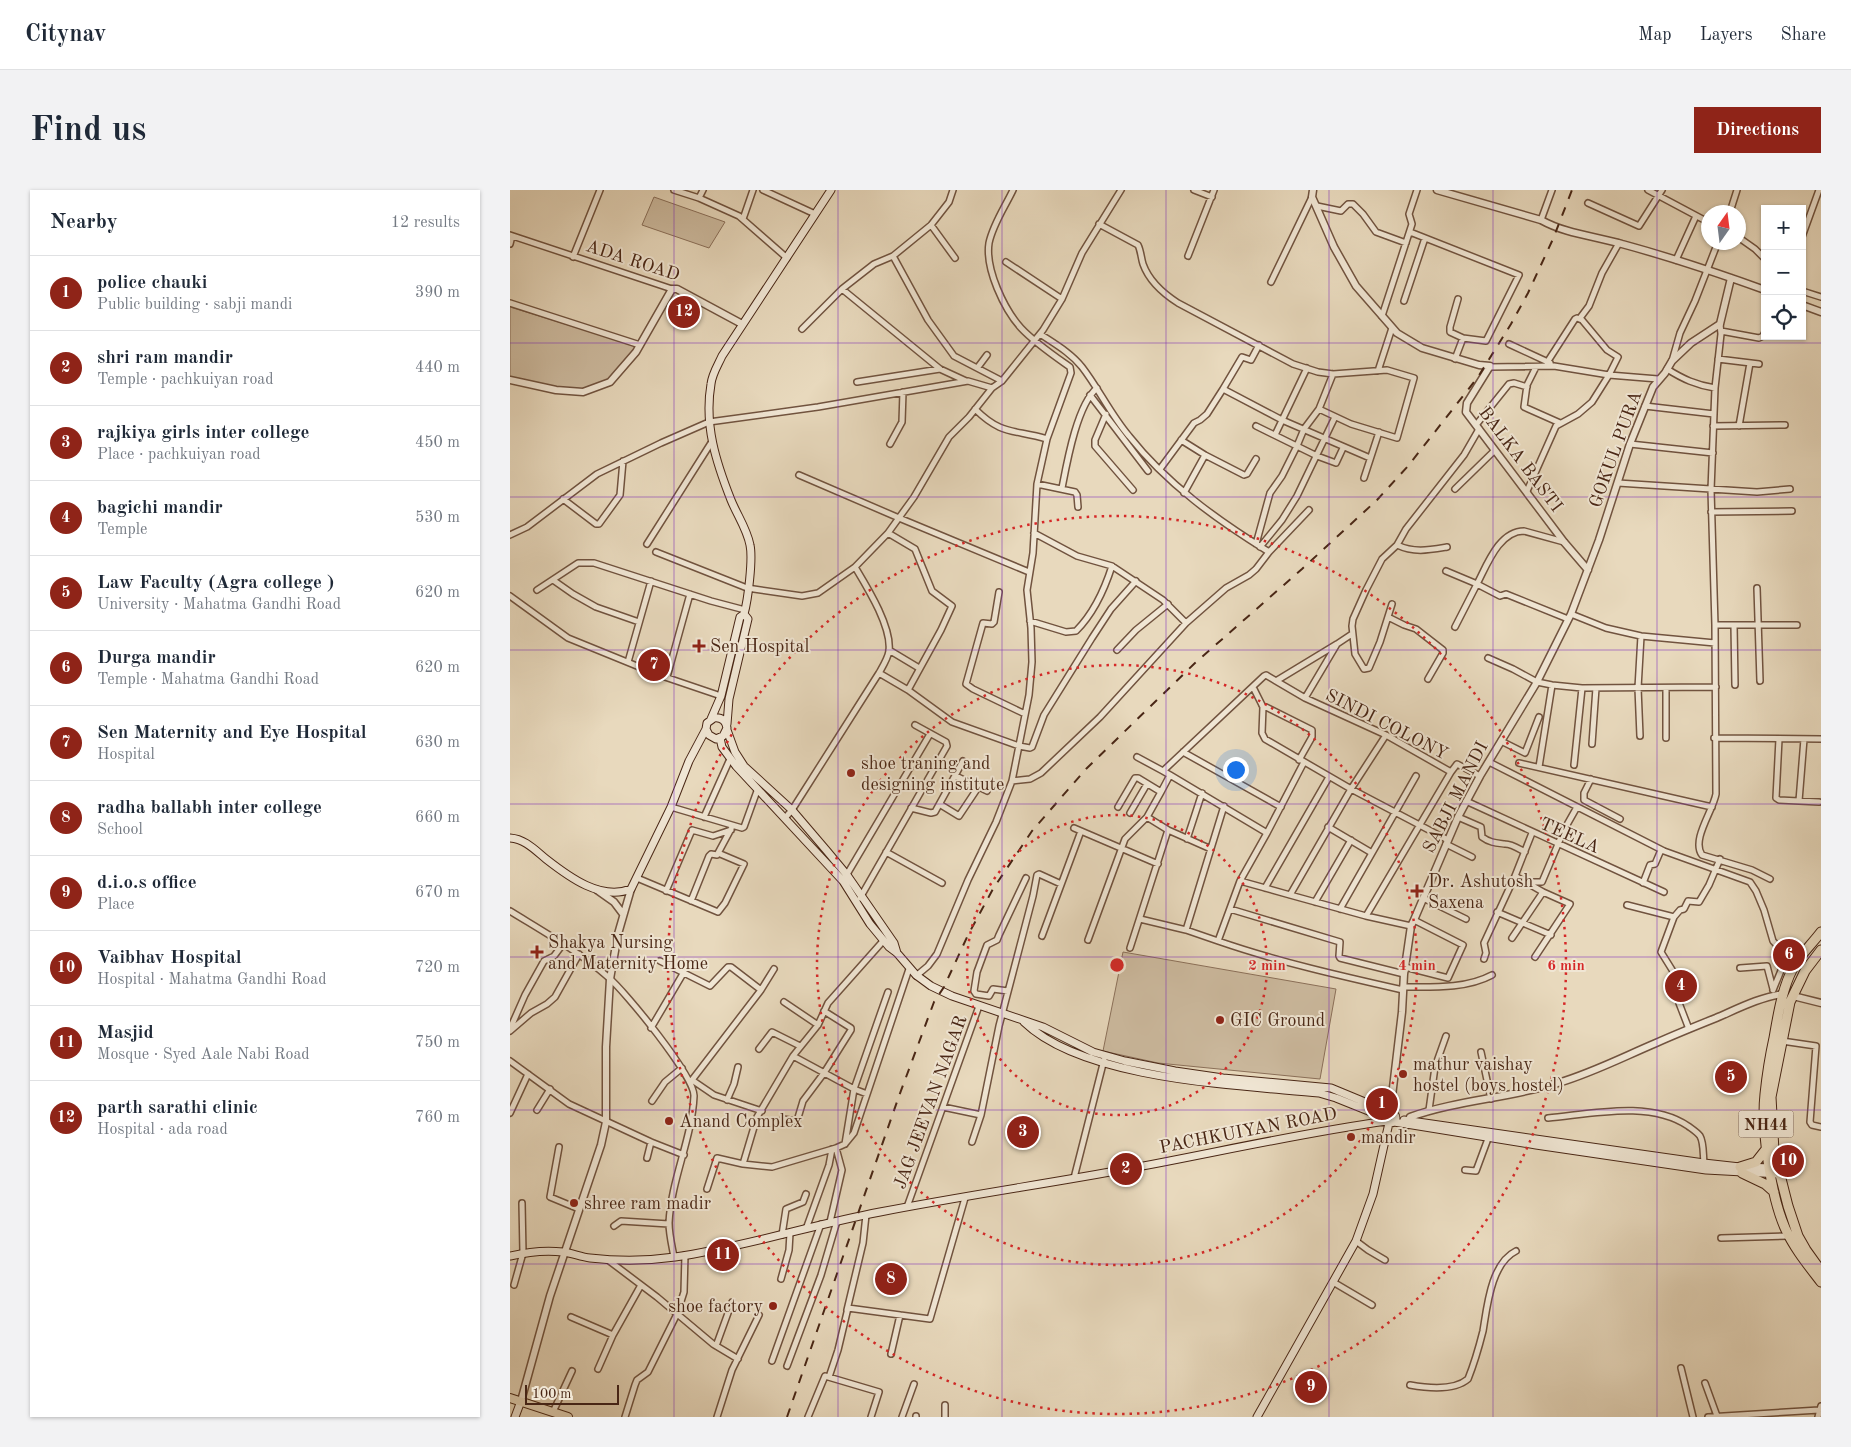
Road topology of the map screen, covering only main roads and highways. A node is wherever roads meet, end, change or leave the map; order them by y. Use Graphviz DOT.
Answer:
graph roads {
  1 [pos="827,191"];
  2 [pos="745,612"];
  3 [pos="711,719"];
  4 [pos="727,727"];
  5 [pos="706,729"];
  6 [pos="712,737"];
  7 [pos="720,738"];
  8 [pos="696,750"];
  9 [pos="510,838"];
  10 [pos="845,878"];
  11 [pos="1818,936"];
  12 [pos="1821,950"];
  13 [pos="897,953"];
  14 [pos="1781,994"];
  15 [pos="1390,1119"];
  16 [pos="1767,1148"];
  17 [pos="1682,1162"];
  18 [pos="1741,1170"];
  19 [pos="1775,1171"];
  20 [pos="1774,1193"];
  21 [pos="510,1256"];
  22 [pos="1821,1271"];
  23 [pos="1821,1282"];
  24 [pos="510,1398"];
  25 [pos="521,1402"];
  26 [pos="515,1417"];
  27 [pos="566,1417"];
  28 [pos="1257,1417"];
  1 -- 2 [label="main road"];
  2 -- 3 [label="main road"];
  2 -- 4 [label="main road"];
  3 -- 4 [label="main road"];
  3 -- 5 [label="main road"];
  4 -- 7 [label="main road"];
  4 -- 10 [label="main road"];
  5 -- 6 [label="main road"];
  5 -- 8 [label="main road"];
  6 -- 7 [label="main road"];
  6 -- 8 [label="main road"];
  7 -- 10 [label="main road"];
  8 -- 9 [label="main road"];
  10 -- 13 [label="main road"];
  10 -- 13 [label="main road"];
  11 -- 14 [label="highway, NH44"];
  12 -- 14 [label="highway, NH44"];
  13 -- 15 [label="main road"];
  14 -- 16 [label="highway, NH44"];
  14 -- 19 [label="highway, NH44"];
  15 -- 17 [label="main road"];
  15 -- 21 [label="main road, PACHKUIYAN ROAD"];
  15 -- 28 [label="main road"];
  16 -- 18 [label="highway"];
  16 -- 19 [label="highway, NH44"];
  17 -- 18 [label="main road"];
  17 -- 18 [label="main road"];
  18 -- 19 [label="main road"];
  18 -- 20 [label="highway"];
  19 -- 20 [label="highway, NH44"];
  19 -- 22 [label="highway, NH44"];
  20 -- 23 [label="highway, NH44"];
  24 -- 25 [label="main road"];
  25 -- 26 [label="main road"];
  25 -- 27 [label="main road"];
}
